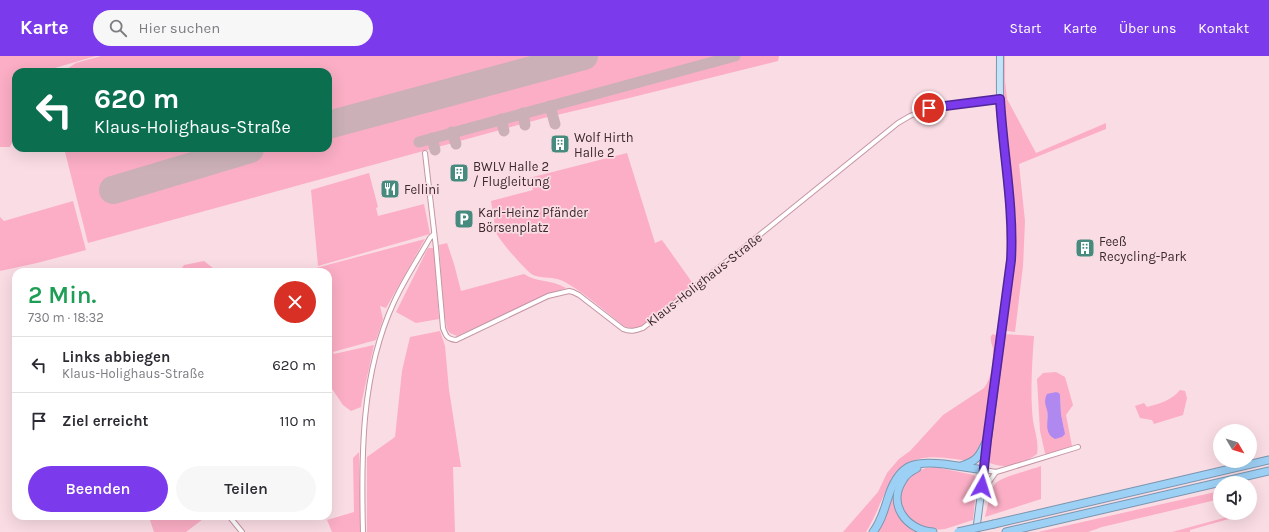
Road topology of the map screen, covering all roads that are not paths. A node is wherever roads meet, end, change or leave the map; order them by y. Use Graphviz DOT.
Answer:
graph roads {
  1 [pos="1000,56"];
  2 [pos="1000,99"];
  3 [pos="425,153"];
  4 [pos="434,234"];
  5 [pos="987,440"];
  6 [pos="1078,447"];
  7 [pos="1269,460"];
  8 [pos="930,463"];
  9 [pos="961,466"];
  10 [pos="984,470"];
  11 [pos="1269,471"];
  12 [pos="996,472"];
  13 [pos="980,501"];
  14 [pos="232,520"];
  15 [pos="242,532"];
  16 [pos="363,532"];
  17 [pos="873,532"];
  18 [pos="932,532"];
  19 [pos="958,532"];
  20 [pos="976,532"];
  21 [pos="1006,532"];
  1 -- 2 [label="main road"];
  2 -- 4 [label="street, Klaus-Holighaus-Straße"];
  2 -- 5 [label="main road"];
  3 -- 4 [label="street, Klaus-Holighaus-Straße"];
  4 -- 16 [label="street"];
  5 -- 9 [label="highway"];
  5 -- 10 [label="main road"];
  6 -- 12 [label="street"];
  7 -- 19 [label="highway, bridge"];
  8 -- 9 [label="highway"];
  8 -- 17 [label="highway"];
  8 -- 18 [label="highway"];
  9 -- 10 [label="highway"];
  10 -- 12 [label="street"];
  10 -- 13 [label="main road"];
  11 -- 21 [label="highway"];
  12 -- 13 [label="street"];
  13 -- 20 [label="main road"];
  14 -- 15 [label="street"];
}
